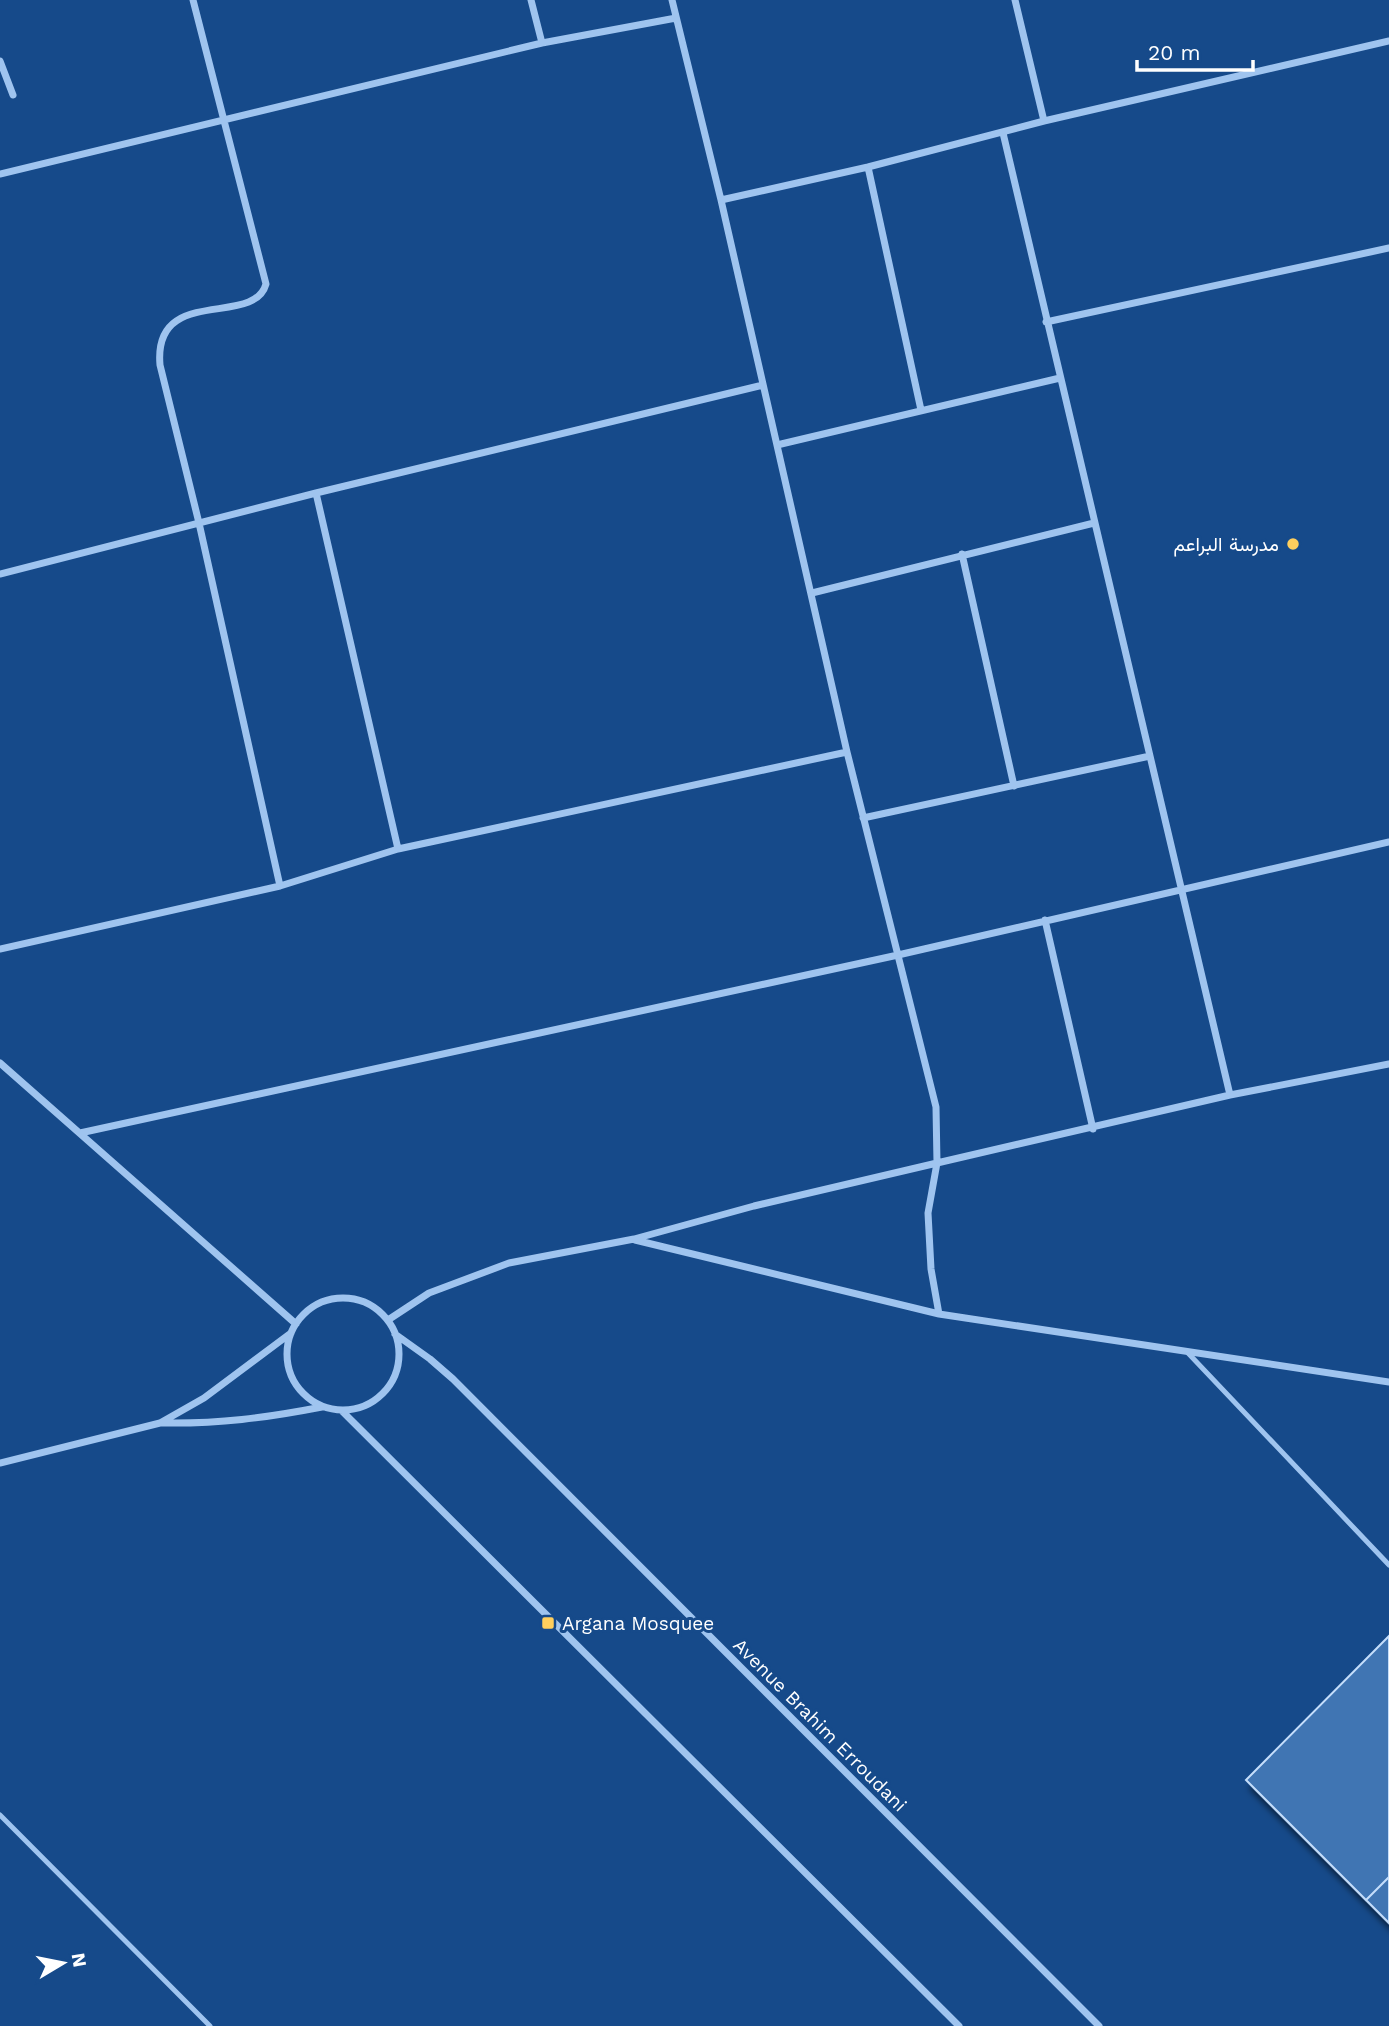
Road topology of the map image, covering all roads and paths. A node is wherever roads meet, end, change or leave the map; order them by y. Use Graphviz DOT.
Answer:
graph roads {
  1 [pos="193,0"];
  2 [pos="531,0"];
  3 [pos="672,0"];
  4 [pos="1015,0"];
  5 [pos="676,18"];
  6 [pos="1389,41"];
  7 [pos="542,43"];
  8 [pos="0,61"];
  9 [pos="13,95"];
  10 [pos="224,119"];
  11 [pos="1044,121"];
  12 [pos="1003,133"];
  13 [pos="868,167"];
  14 [pos="0,174"];
  15 [pos="721,200"];
  16 [pos="1389,248"];
  17 [pos="1046,321"];
  18 [pos="1060,378"];
  19 [pos="763,386"];
  20 [pos="921,410"];
  21 [pos="777,445"];
  22 [pos="316,493"];
  23 [pos="199,523"];
  24 [pos="1094,523"];
  25 [pos="962,554"];
  26 [pos="0,574"];
  27 [pos="812,593"];
  28 [pos="847,752"];
  29 [pos="1150,756"];
  30 [pos="1014,786"];
  31 [pos="863,818"];
  32 [pos="1389,842"];
  33 [pos="398,849"];
  34 [pos="281,886"];
  35 [pos="1182,889"];
  36 [pos="1045,920"];
  37 [pos="0,949"];
  38 [pos="898,955"];
  39 [pos="0,1063"];
  40 [pos="1389,1064"];
  41 [pos="1230,1095"];
  42 [pos="1093,1129"];
  43 [pos="80,1133"];
  44 [pos="937,1163"];
  45 [pos="635,1239"];
  46 [pos="939,1314"];
  47 [pos="388,1320"];
  48 [pos="296,1324"];
  49 [pos="291,1333"];
  50 [pos="395,1334"];
  51 [pos="1188,1353"];
  52 [pos="1389,1382"];
  53 [pos="322,1407"];
  54 [pos="342,1411"];
  55 [pos="160,1423"];
  56 [pos="0,1463"];
  57 [pos="1389,1564"];
  58 [pos="0,1815"];
  59 [pos="210,2026"];
  60 [pos="959,2026"];
  61 [pos="1099,2026"];
  1 -- 10 [label="street"];
  2 -- 7 [label="street"];
  3 -- 5 [label="street"];
  4 -- 11 [label="street"];
  5 -- 7 [label="street"];
  5 -- 15 [label="street"];
  6 -- 11 [label="street"];
  7 -- 10 [label="street"];
  8 -- 9 [label="street"];
  10 -- 14 [label="street"];
  10 -- 23 [label="street"];
  11 -- 12 [label="street"];
  12 -- 13 [label="street"];
  12 -- 17 [label="street"];
  13 -- 15 [label="street"];
  13 -- 20 [label="street"];
  15 -- 19 [label="street"];
  16 -- 17 [label="street"];
  17 -- 18 [label="street"];
  18 -- 20 [label="street"];
  18 -- 24 [label="street"];
  19 -- 21 [label="street"];
  19 -- 22 [label="street"];
  20 -- 21 [label="street"];
  21 -- 27 [label="street"];
  22 -- 23 [label="street"];
  22 -- 33 [label="street"];
  23 -- 26 [label="street"];
  23 -- 34 [label="street"];
  24 -- 25 [label="street"];
  24 -- 29 [label="street"];
  25 -- 27 [label="street"];
  25 -- 30 [label="street"];
  27 -- 28 [label="street"];
  28 -- 31 [label="street"];
  28 -- 33 [label="street"];
  29 -- 30 [label="street"];
  29 -- 35 [label="street"];
  30 -- 31 [label="street"];
  31 -- 38 [label="street"];
  32 -- 35 [label="street"];
  33 -- 34 [label="street"];
  34 -- 37 [label="street"];
  35 -- 36 [label="street"];
  35 -- 41 [label="street"];
  36 -- 38 [label="street"];
  36 -- 42 [label="street"];
  38 -- 43 [label="street"];
  38 -- 44 [label="street"];
  39 -- 43 [label="street"];
  40 -- 41 [label="street"];
  41 -- 42 [label="street"];
  42 -- 44 [label="street"];
  43 -- 48 [label="street"];
  44 -- 45 [label="street"];
  44 -- 46 [label="street"];
  45 -- 46 [label="street"];
  45 -- 47 [label="street"];
  46 -- 51 [label="street"];
  47 -- 48 [label="street"];
  47 -- 50 [label="street"];
  48 -- 49 [label="street"];
  49 -- 53 [label="street"];
  49 -- 55 [label="street"];
  50 -- 54 [label="street"];
  50 -- 61 [label="street, Avenue Brahim Erroudani"];
  51 -- 52 [label="street"];
  51 -- 57 [label="lane"];
  53 -- 54 [label="street"];
  53 -- 55 [label="street"];
  54 -- 60 [label="street"];
  55 -- 56 [label="street"];
  58 -- 59 [label="lane"];
}
